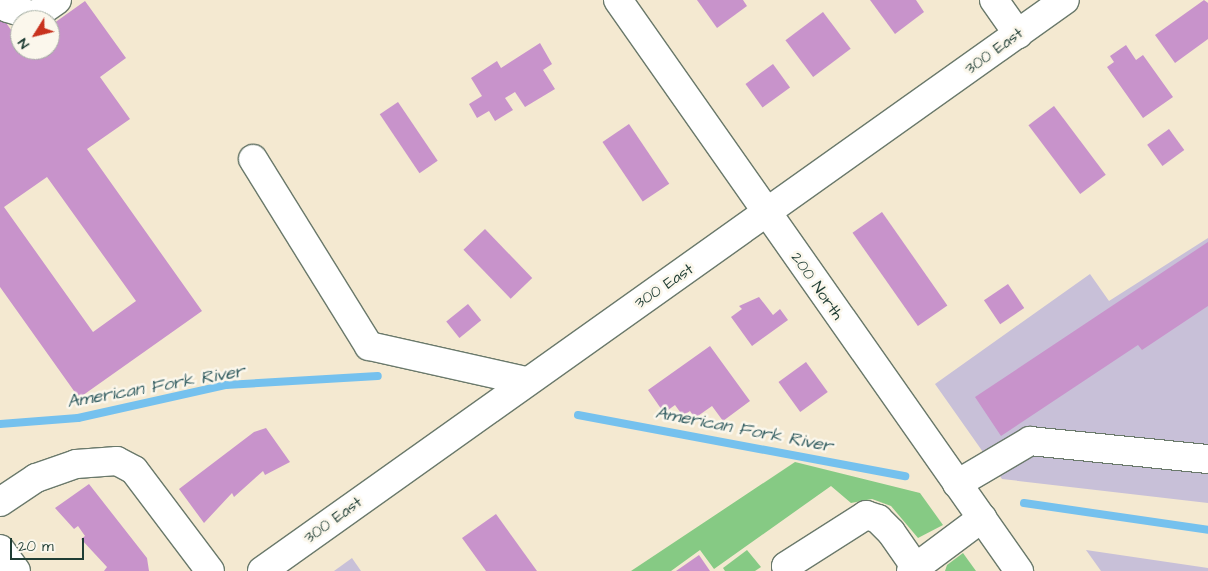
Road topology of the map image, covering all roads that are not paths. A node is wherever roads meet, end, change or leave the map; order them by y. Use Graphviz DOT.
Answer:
graph roads {
  1 [pos="2,0"];
  2 [pos="57,0"];
  3 [pos="618,0"];
  4 [pos="994,0"];
  5 [pos="1065,0"];
  6 [pos="1018,34"];
  7 [pos="254,159"];
  8 [pos="766,216"];
  9 [pos="525,381"];
  10 [pos="1208,459"];
  11 [pos="957,484"];
  12 [pos="0,502"];
  13 [pos="982,518"];
  14 [pos="0,549"];
  15 [pos="914,569"];
  16 [pos="16,571"];
  17 [pos="210,571"];
  18 [pos="262,571"];
  19 [pos="790,571"];
  20 [pos="1019,571"];
  1 -- 2 [label="street"];
  3 -- 8 [label="street, 200 North"];
  4 -- 6 [label="street"];
  5 -- 6 [label="street, 300 East"];
  6 -- 8 [label="street, 300 East"];
  7 -- 9 [label="street"];
  8 -- 9 [label="street, 300 East"];
  8 -- 11 [label="street, 200 North"];
  9 -- 18 [label="street, 300 East"];
  10 -- 11 [label="street"];
  11 -- 13 [label="street, 200 North"];
  12 -- 17 [label="street"];
  13 -- 15 [label="street"];
  13 -- 20 [label="street, 200 North"];
  14 -- 16 [label="street"];
  15 -- 19 [label="street"];
}
